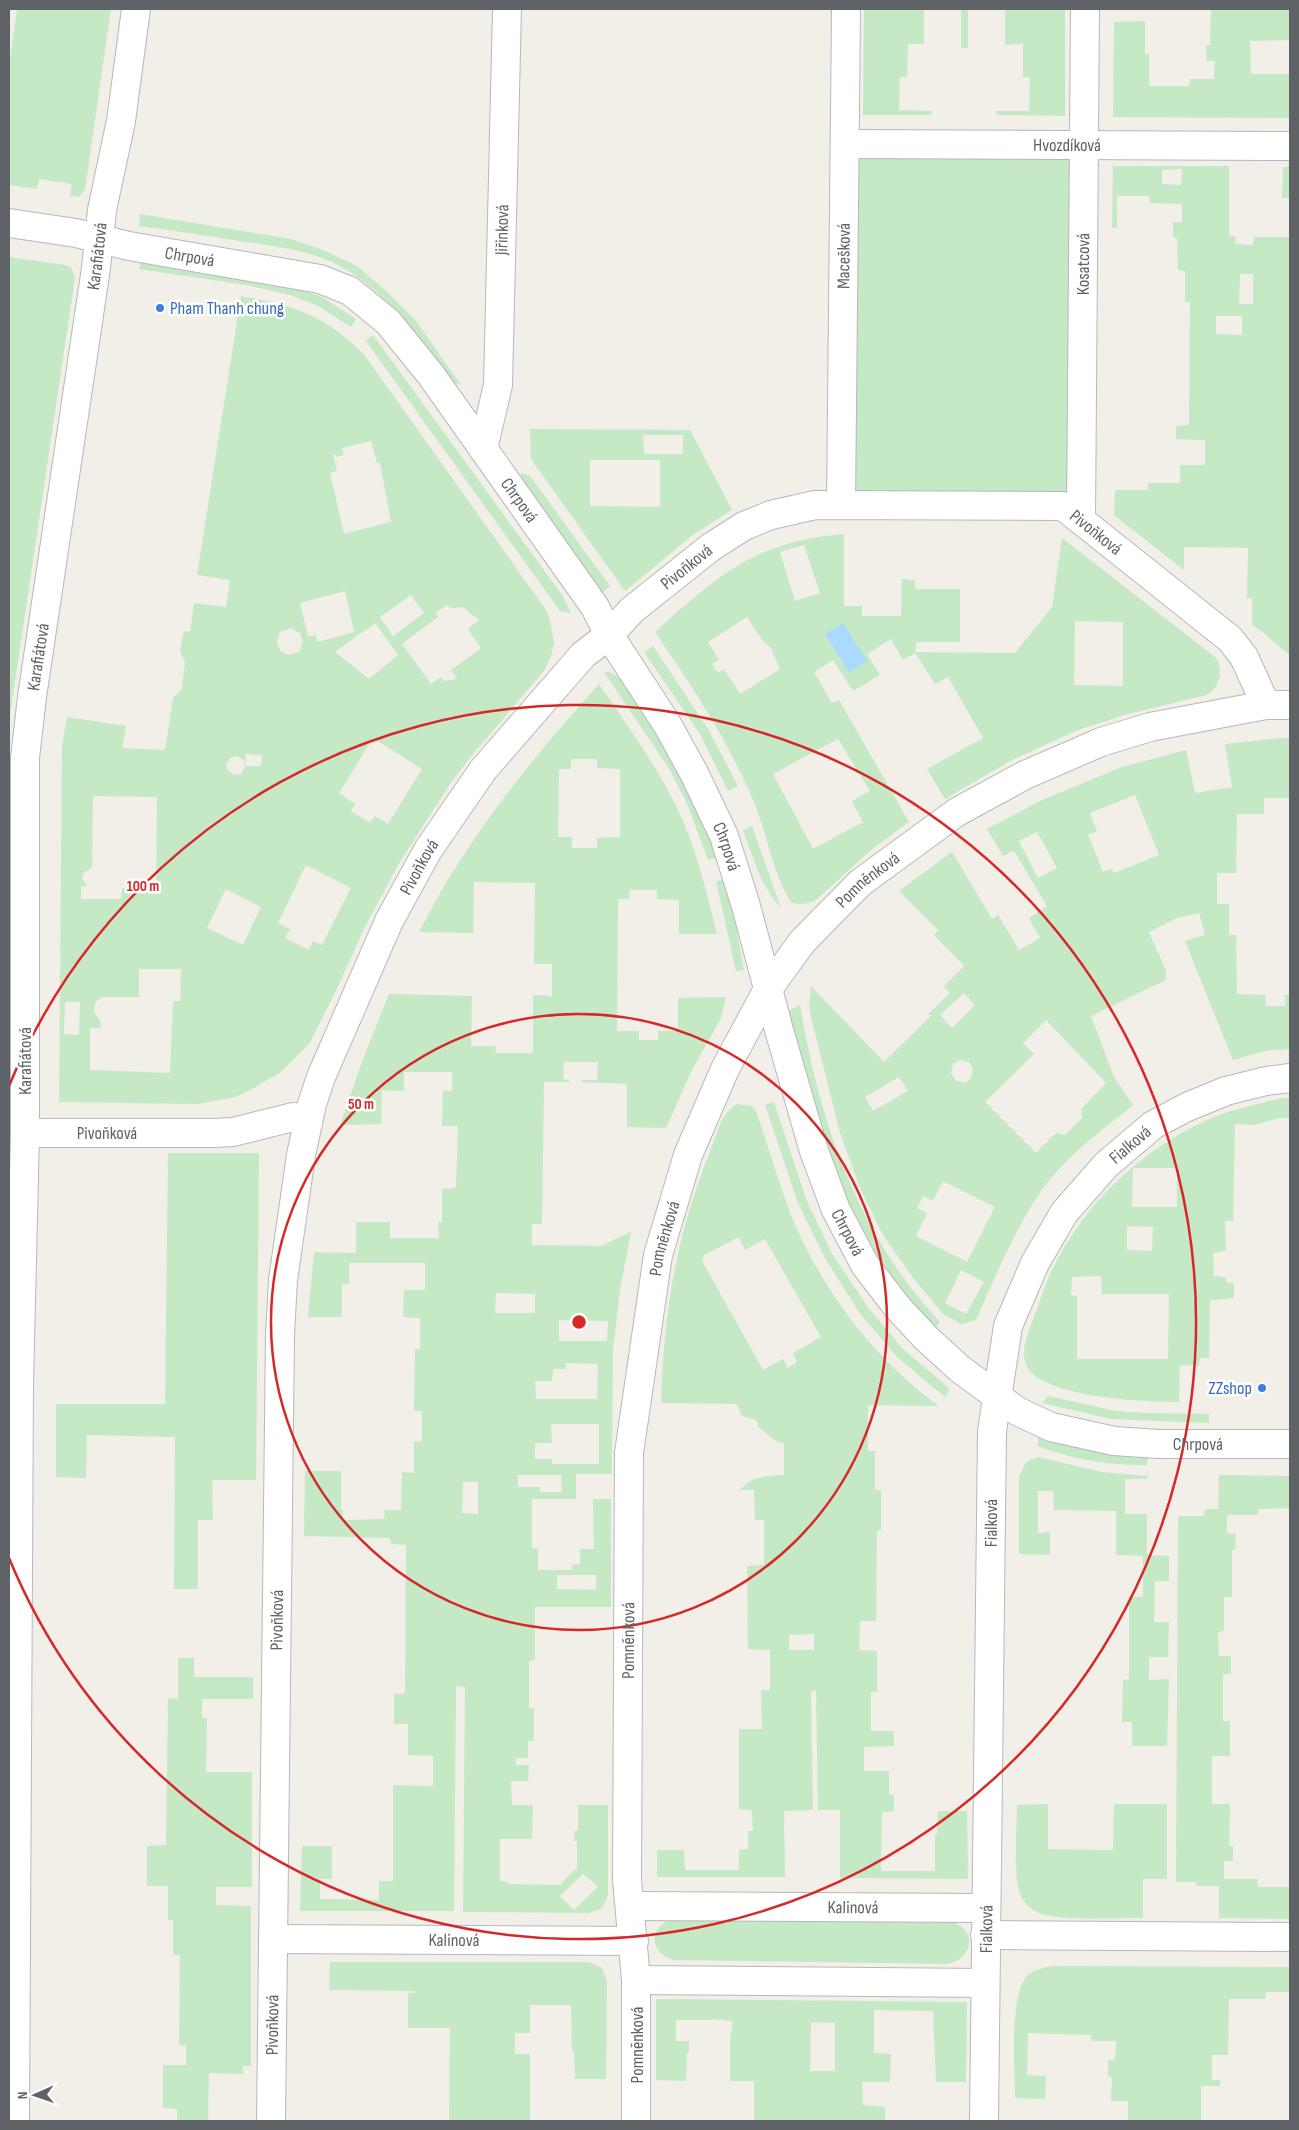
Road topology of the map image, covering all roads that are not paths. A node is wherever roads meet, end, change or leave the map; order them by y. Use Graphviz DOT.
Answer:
graph roads {
  1 [pos="136,9"];
  2 [pos="507,9"];
  3 [pos="846,9"];
  4 [pos="1085,9"];
  5 [pos="845,144"];
  6 [pos="1084,145"];
  7 [pos="1290,146"];
  8 [pos="9,223"];
  9 [pos="99,239"];
  10 [pos="483,449"];
  11 [pos="841,505"];
  12 [pos="1081,520"];
  13 [pos="609,635"];
  14 [pos="1278,705"];
  15 [pos="17,903"];
  16 [pos="768,989"];
  17 [pos="1290,1078"];
  18 [pos="308,1119"];
  19 [pos="25,1133"];
  20 [pos="15,1295"];
  21 [pos="997,1396"];
  22 [pos="1290,1444"];
  23 [pos="631,1906"];
  24 [pos="985,1922"];
  25 [pos="1290,1937"];
  26 [pos="273,1939"];
  27 [pos="634,1941"];
  28 [pos="636,1980"];
  29 [pos="985,1983"];
  30 [pos="15,2121"];
  31 [pos="270,2121"];
  32 [pos="636,2121"];
  33 [pos="984,2121"];
  1 -- 9 [label="street, Karafiátová"];
  2 -- 10 [label="street, Jiřinková"];
  3 -- 5 [label="street, Macešková"];
  4 -- 6 [label="street, Kosatcová"];
  5 -- 6 [label="street, Hvozdíková"];
  5 -- 11 [label="street, Macešková"];
  6 -- 7 [label="street, Hvozdíková"];
  6 -- 12 [label="street, Kosatcová"];
  8 -- 9 [label="street, Chrpová"];
  9 -- 10 [label="street, Chrpová"];
  9 -- 15 [label="street, Karafiátová"];
  10 -- 13 [label="street, Chrpová"];
  11 -- 12 [label="street, Pivoňková"];
  11 -- 13 [label="street, Pivoňková"];
  12 -- 14 [label="street, Pivoňková"];
  13 -- 16 [label="street, Chrpová"];
  13 -- 18 [label="street, Pivoňková"];
  14 -- 16 [label="street, Pomněnková"];
  15 -- 19 [label="street, Karafiátová"];
  16 -- 21 [label="street, Chrpová"];
  16 -- 23 [label="street, Pomněnková"];
  17 -- 21 [label="street, Fialková"];
  18 -- 19 [label="street, Pivoňková"];
  18 -- 26 [label="street, Pivoňková"];
  19 -- 20 [label="street, Karafiátová"];
  20 -- 30 [label="street, Karafiátová"];
  21 -- 22 [label="street, Chrpová"];
  21 -- 24 [label="street, Fialková"];
  23 -- 24 [label="street, Kalinová"];
  23 -- 27 [label="street, Pomněnková"];
  24 -- 25 [label="street, Kalinová"];
  24 -- 29 [label="street, Fialková"];
  26 -- 27 [label="street, Kalinová"];
  26 -- 31 [label="street, Pivoňková"];
  27 -- 28 [label="street, Pomněnková"];
  28 -- 29 [label="street"];
  28 -- 32 [label="street, Pomněnková"];
  29 -- 33 [label="street, Fialková"];
}
